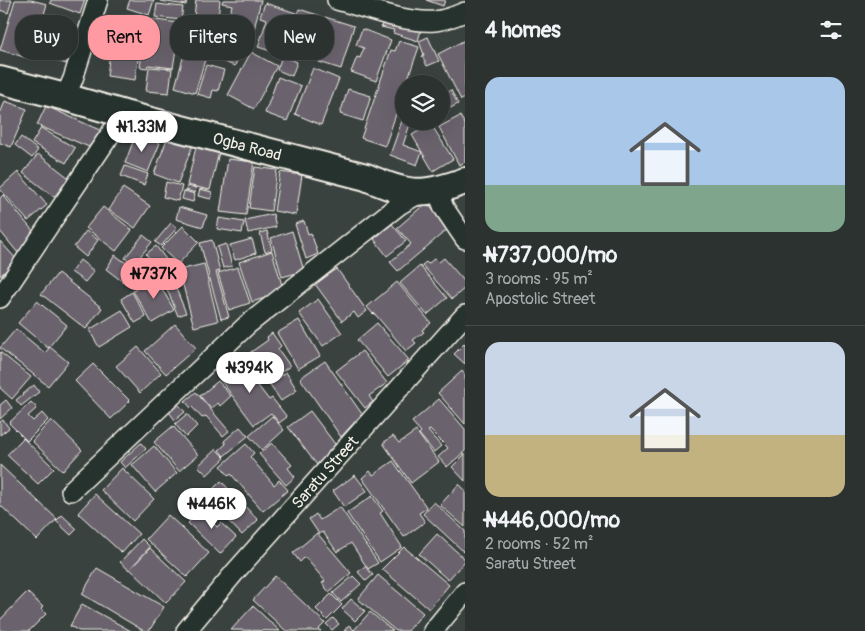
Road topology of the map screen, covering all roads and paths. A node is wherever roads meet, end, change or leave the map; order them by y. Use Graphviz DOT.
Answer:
graph roads {
  1 [pos="98,0"];
  2 [pos="336,0"];
  3 [pos="456,0"];
  4 [pos="458,15"];
  5 [pos="0,80"];
  6 [pos="65,96"];
  7 [pos="124,114"];
  8 [pos="465,181"];
  9 [pos="429,192"];
  10 [pos="465,239"];
  11 [pos="0,298"];
  12 [pos="465,315"];
  13 [pos="71,491"];
  14 [pos="465,592"];
  15 [pos="186,631"];
  16 [pos="433,631"];
  1 -- 6 [label="street"];
  2 -- 4 [label="street"];
  3 -- 4 [label="street"];
  5 -- 6 [label="main road, Ogba Road"];
  6 -- 7 [label="main road, Ogba Road"];
  7 -- 9 [label="main road, Ogba Road"];
  7 -- 11 [label="street"];
  8 -- 9 [label="main road, Ogba Road"];
  9 -- 10 [label="street"];
  9 -- 13 [label="street"];
  12 -- 15 [label="street, Saratu Street"];
  14 -- 16 [label="street"];
}
